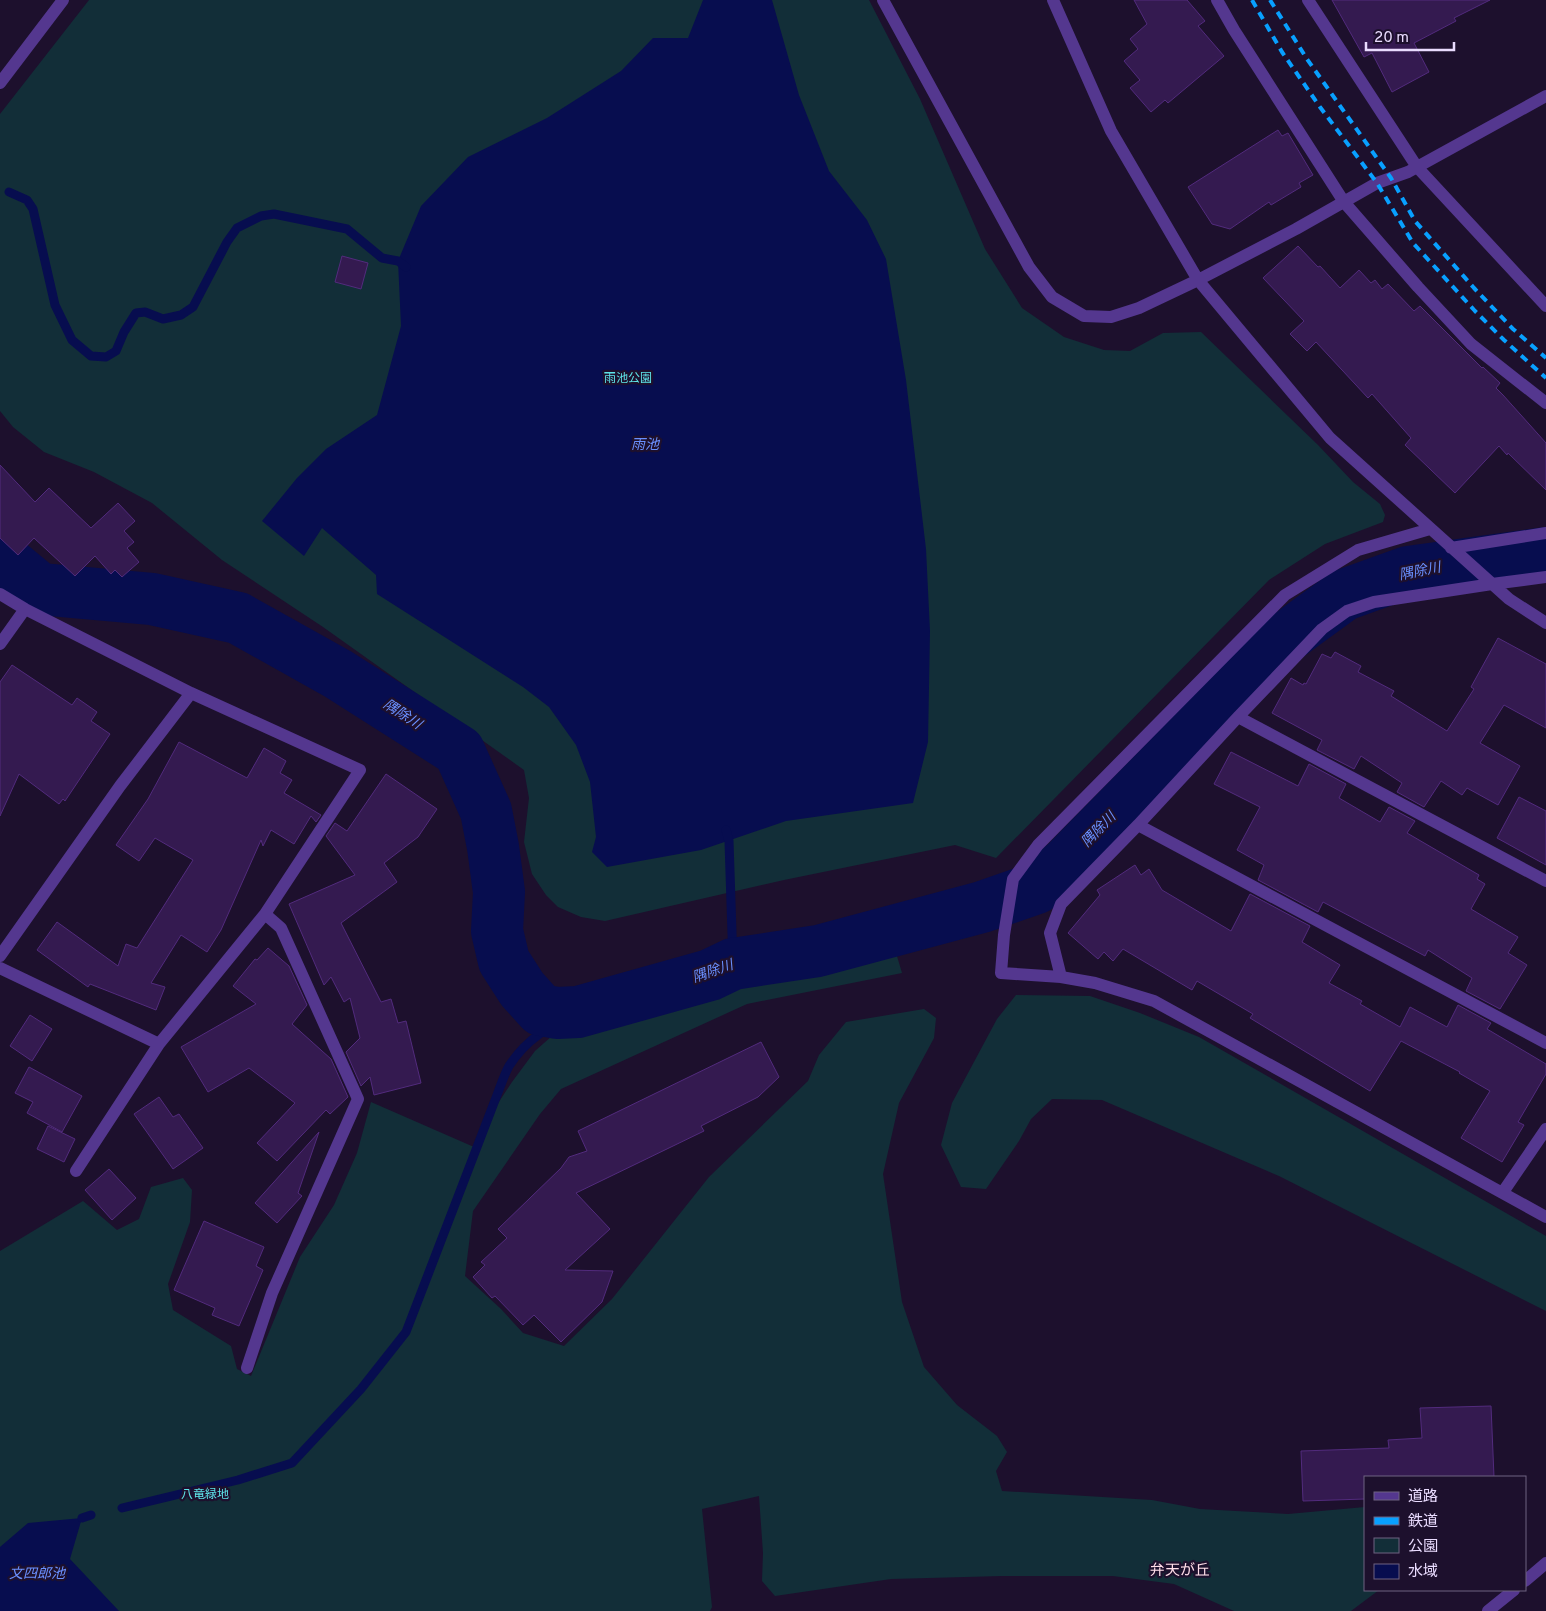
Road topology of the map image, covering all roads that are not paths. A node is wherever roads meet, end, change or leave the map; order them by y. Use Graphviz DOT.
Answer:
graph roads {
  1 [pos="63,0"];
  2 [pos="883,0"];
  3 [pos="1053,0"];
  4 [pos="1217,0"];
  5 [pos="1308,0"];
  6 [pos="0,83"];
  7 [pos="1546,96"];
  8 [pos="1417,167"];
  9 [pos="1344,202"];
  10 [pos="1198,280"];
  11 [pos="1546,306"];
  12 [pos="1546,403"];
  13 [pos="1430,529"];
  14 [pos="1546,532"];
  15 [pos="1456,552"];
  16 [pos="1546,577"];
  17 [pos="1492,584"];
  18 [pos="0,594"];
  19 [pos="24,609"];
  20 [pos="1546,623"];
  21 [pos="0,644"];
  22 [pos="191,693"];
  23 [pos="1238,716"];
  24 [pos="1138,825"];
  25 [pos="1546,881"];
  26 [pos="265,914"];
  27 [pos="0,956"];
  28 [pos="0,968"];
  29 [pos="1061,977"];
  30 [pos="1546,1043"];
  31 [pos="159,1044"];
  32 [pos="1546,1129"];
  33 [pos="76,1171"];
  34 [pos="1503,1192"];
  35 [pos="1546,1217"];
  36 [pos="247,1368"];
  37 [pos="1546,1563"];
  38 [pos="1526,1580"];
  39 [pos="1513,1591"];
  40 [pos="1488,1611"];
  1 -- 6 [label="street"];
  2 -- 10 [label="street"];
  3 -- 10 [label="street"];
  4 -- 9 [label="street"];
  5 -- 8 [label="street"];
  7 -- 8 [label="street"];
  8 -- 9 [label="street"];
  8 -- 11 [label="street"];
  9 -- 10 [label="street"];
  9 -- 12 [label="street"];
  10 -- 13 [label="street"];
  13 -- 15 [label="street"];
  13 -- 29 [label="street"];
  14 -- 15 [label="street"];
  15 -- 17 [label="street"];
  16 -- 17 [label="street"];
  17 -- 20 [label="street"];
  17 -- 23 [label="street"];
  18 -- 19 [label="street"];
  19 -- 21 [label="street"];
  19 -- 22 [label="street"];
  22 -- 26 [label="street"];
  22 -- 27 [label="street"];
  23 -- 24 [label="street"];
  23 -- 25 [label="street"];
  24 -- 29 [label="street"];
  24 -- 30 [label="street"];
  26 -- 31 [label="street"];
  26 -- 36 [label="street"];
  28 -- 31 [label="street"];
  29 -- 34 [label="street"];
  31 -- 33 [label="street"];
  32 -- 34 [label="street"];
  34 -- 35 [label="street"];
  37 -- 38 [label="street"];
  39 -- 40 [label="street"];
}
